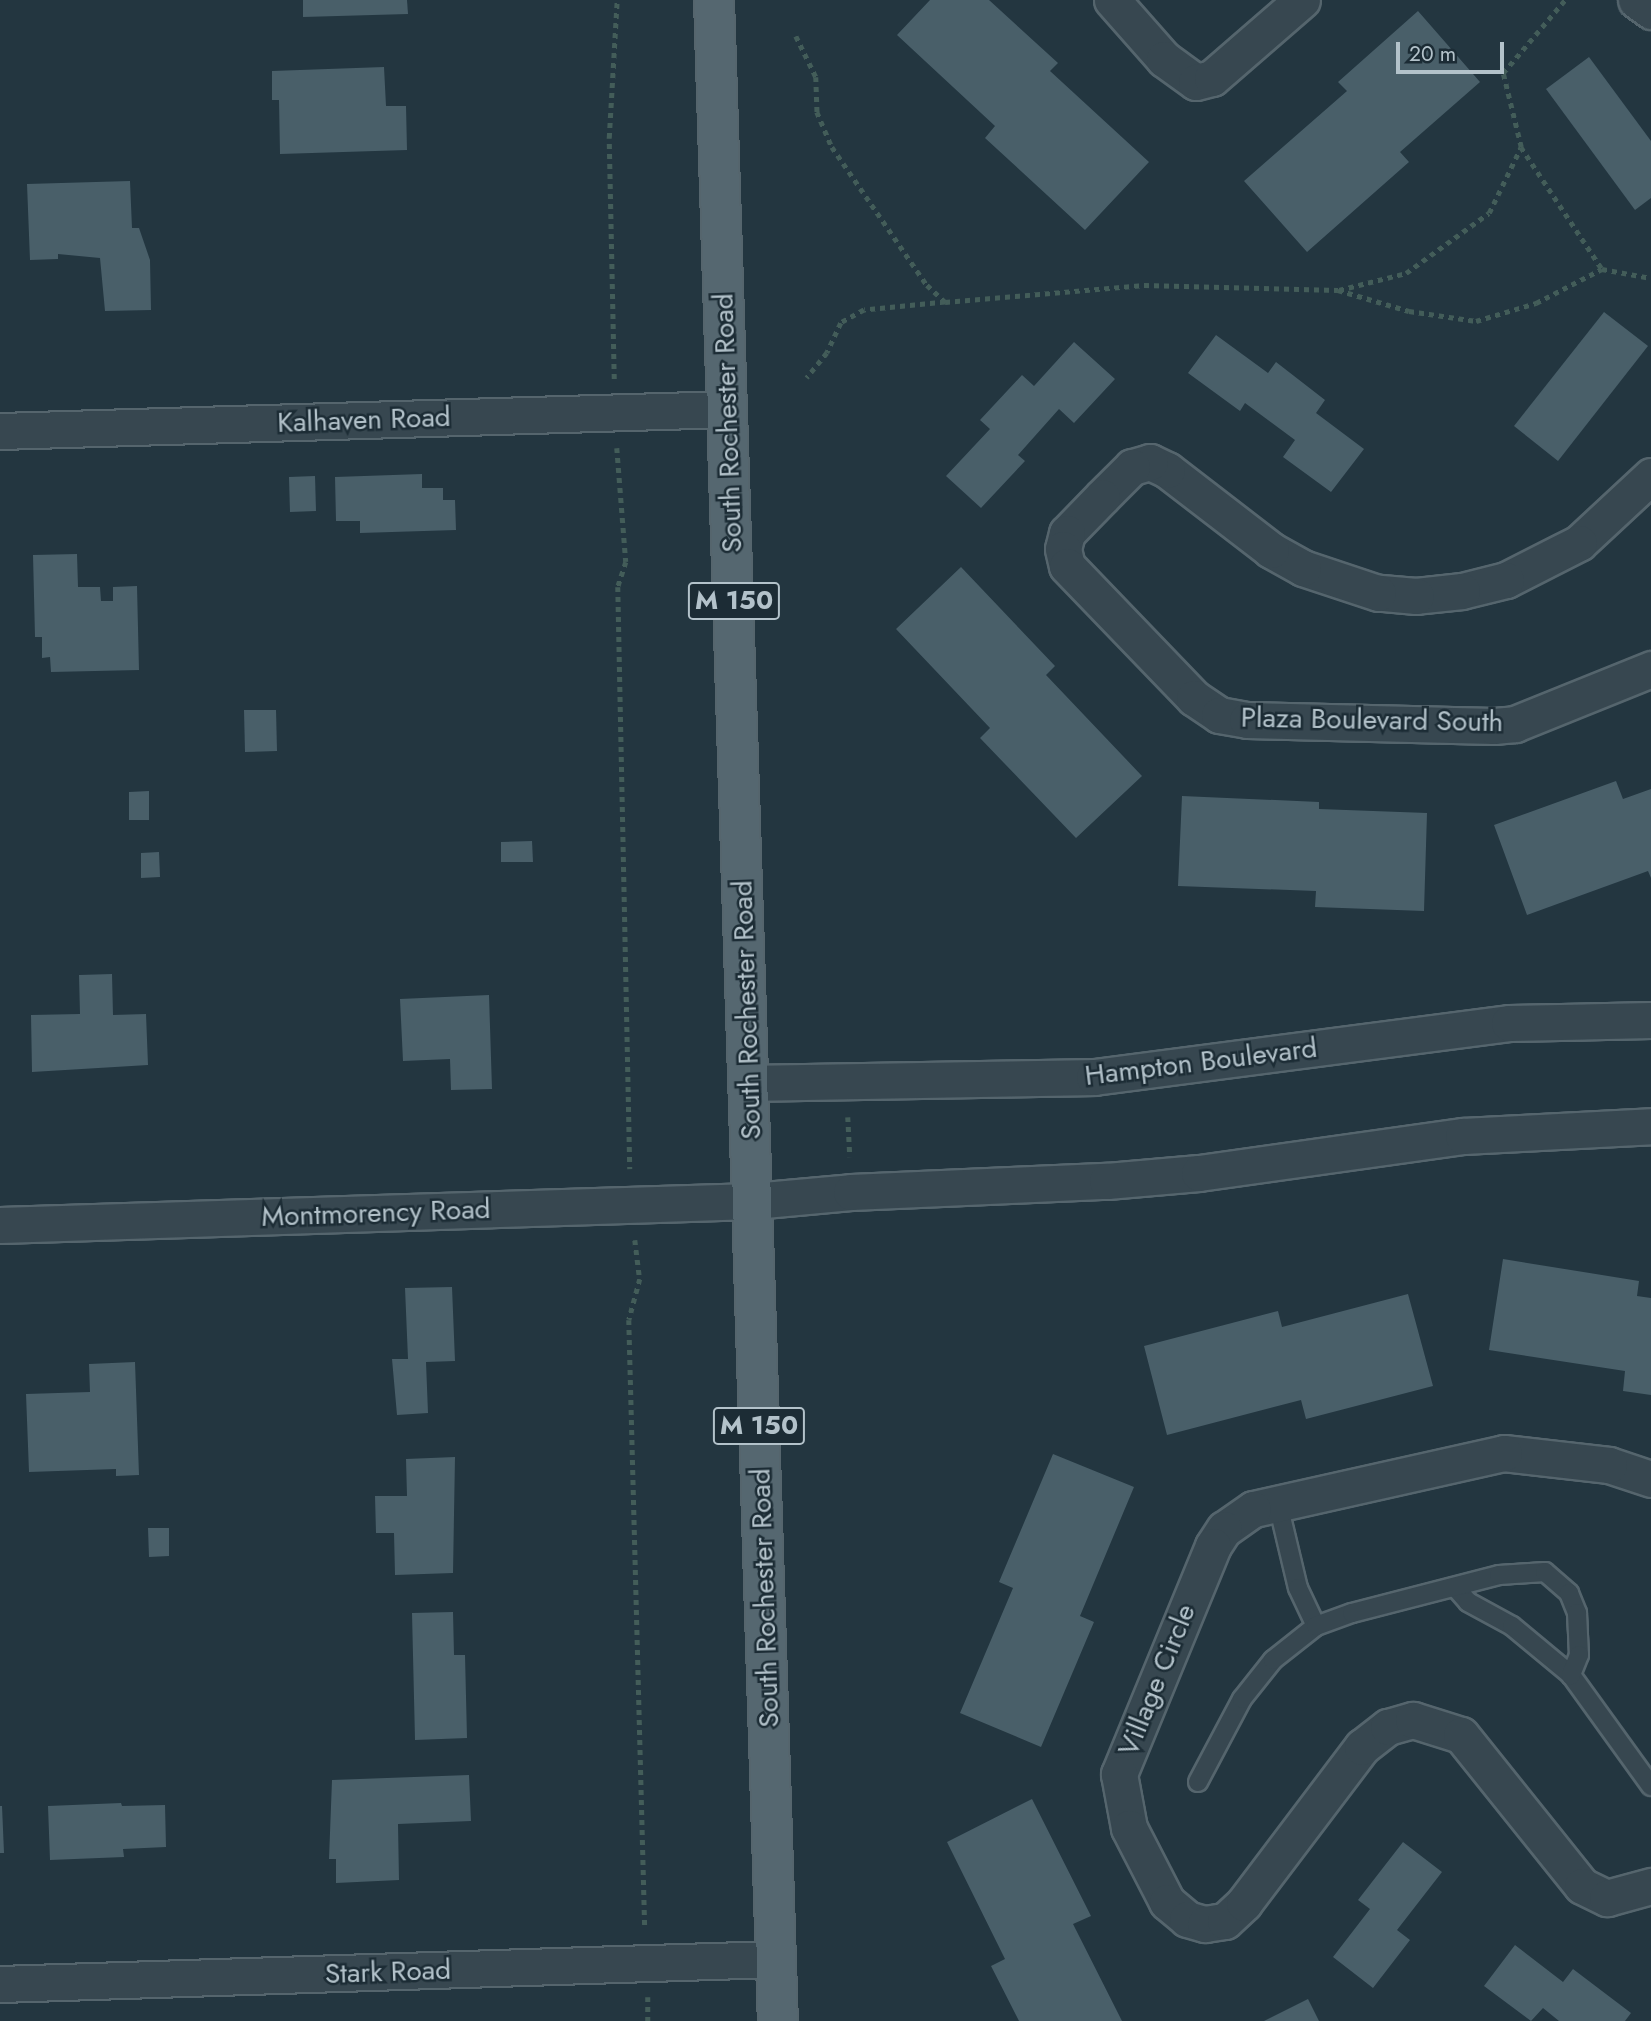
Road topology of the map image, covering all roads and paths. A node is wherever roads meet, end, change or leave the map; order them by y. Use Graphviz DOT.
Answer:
graph roads {
  1 [pos="618,0"];
  2 [pos="714,0"];
  3 [pos="1112,0"];
  4 [pos="1302,0"];
  5 [pos="1565,0"];
  6 [pos="1636,0"];
  7 [pos="1651,11"];
  8 [pos="796,36"];
  9 [pos="1521,147"];
  10 [pos="1602,269"];
  11 [pos="1651,278"];
  12 [pos="1338,290"];
  13 [pos="945,302"];
  14 [pos="807,378"];
  15 [pos="728,409"];
  16 [pos="614,412"];
  17 [pos="0,431"];
  18 [pos="1651,476"];
  19 [pos="1651,668"];
  20 [pos="1651,1020"];
  21 [pos="749,1083"];
  22 [pos="847,1104"];
  23 [pos="1651,1126"];
  24 [pos="850,1169"];
  25 [pos="752,1201"];
  26 [pos="631,1205"];
  27 [pos="0,1225"];
  28 [pos="1651,1479"];
  29 [pos="1277,1500"];
  30 [pos="1455,1588"];
  31 [pos="1316,1626"];
  32 [pos="1571,1675"];
  33 [pos="1198,1782"];
  34 [pos="1651,1786"];
  35 [pos="1651,1886"];
  36 [pos="776,1959"];
  37 [pos="646,1964"];
  38 [pos="0,1984"];
  39 [pos="648,2021"];
  40 [pos="778,2021"];
  1 -- 16 [label="path"];
  2 -- 15 [label="main road, South Rochester Road / M 150"];
  3 -- 4 [label="street"];
  5 -- 9 [label="path"];
  6 -- 7 [label="street"];
  8 -- 13 [label="path"];
  9 -- 10 [label="path"];
  9 -- 12 [label="path"];
  10 -- 11 [label="path"];
  10 -- 12 [label="path"];
  12 -- 13 [label="path"];
  13 -- 14 [label="path"];
  15 -- 16 [label="street, Kalhaven Road"];
  15 -- 21 [label="main road, South Rochester Road / M 150"];
  16 -- 17 [label="street, Kalhaven Road"];
  16 -- 26 [label="path"];
  18 -- 19 [label="street, Plaza Boulevard South"];
  20 -- 21 [label="street, Hampton Boulevard"];
  21 -- 25 [label="main road, South Rochester Road / M 150"];
  22 -- 24 [label="path"];
  23 -- 25 [label="street"];
  25 -- 26 [label="street, Montmorency Road"];
  25 -- 36 [label="main road, South Rochester Road / M 150"];
  26 -- 27 [label="street, Montmorency Road"];
  26 -- 37 [label="path"];
  28 -- 29 [label="street, Village Circle"];
  29 -- 31 [label="lane"];
  29 -- 35 [label="street, Village Circle"];
  30 -- 31 [label="lane"];
  30 -- 32 [label="lane"];
  30 -- 32 [label="lane"];
  31 -- 33 [label="lane"];
  32 -- 34 [label="lane"];
  36 -- 37 [label="street, Stark Road"];
  36 -- 40 [label="main road, South Rochester Road / M 150"];
  37 -- 38 [label="street, Stark Road"];
  37 -- 39 [label="path"];
}
